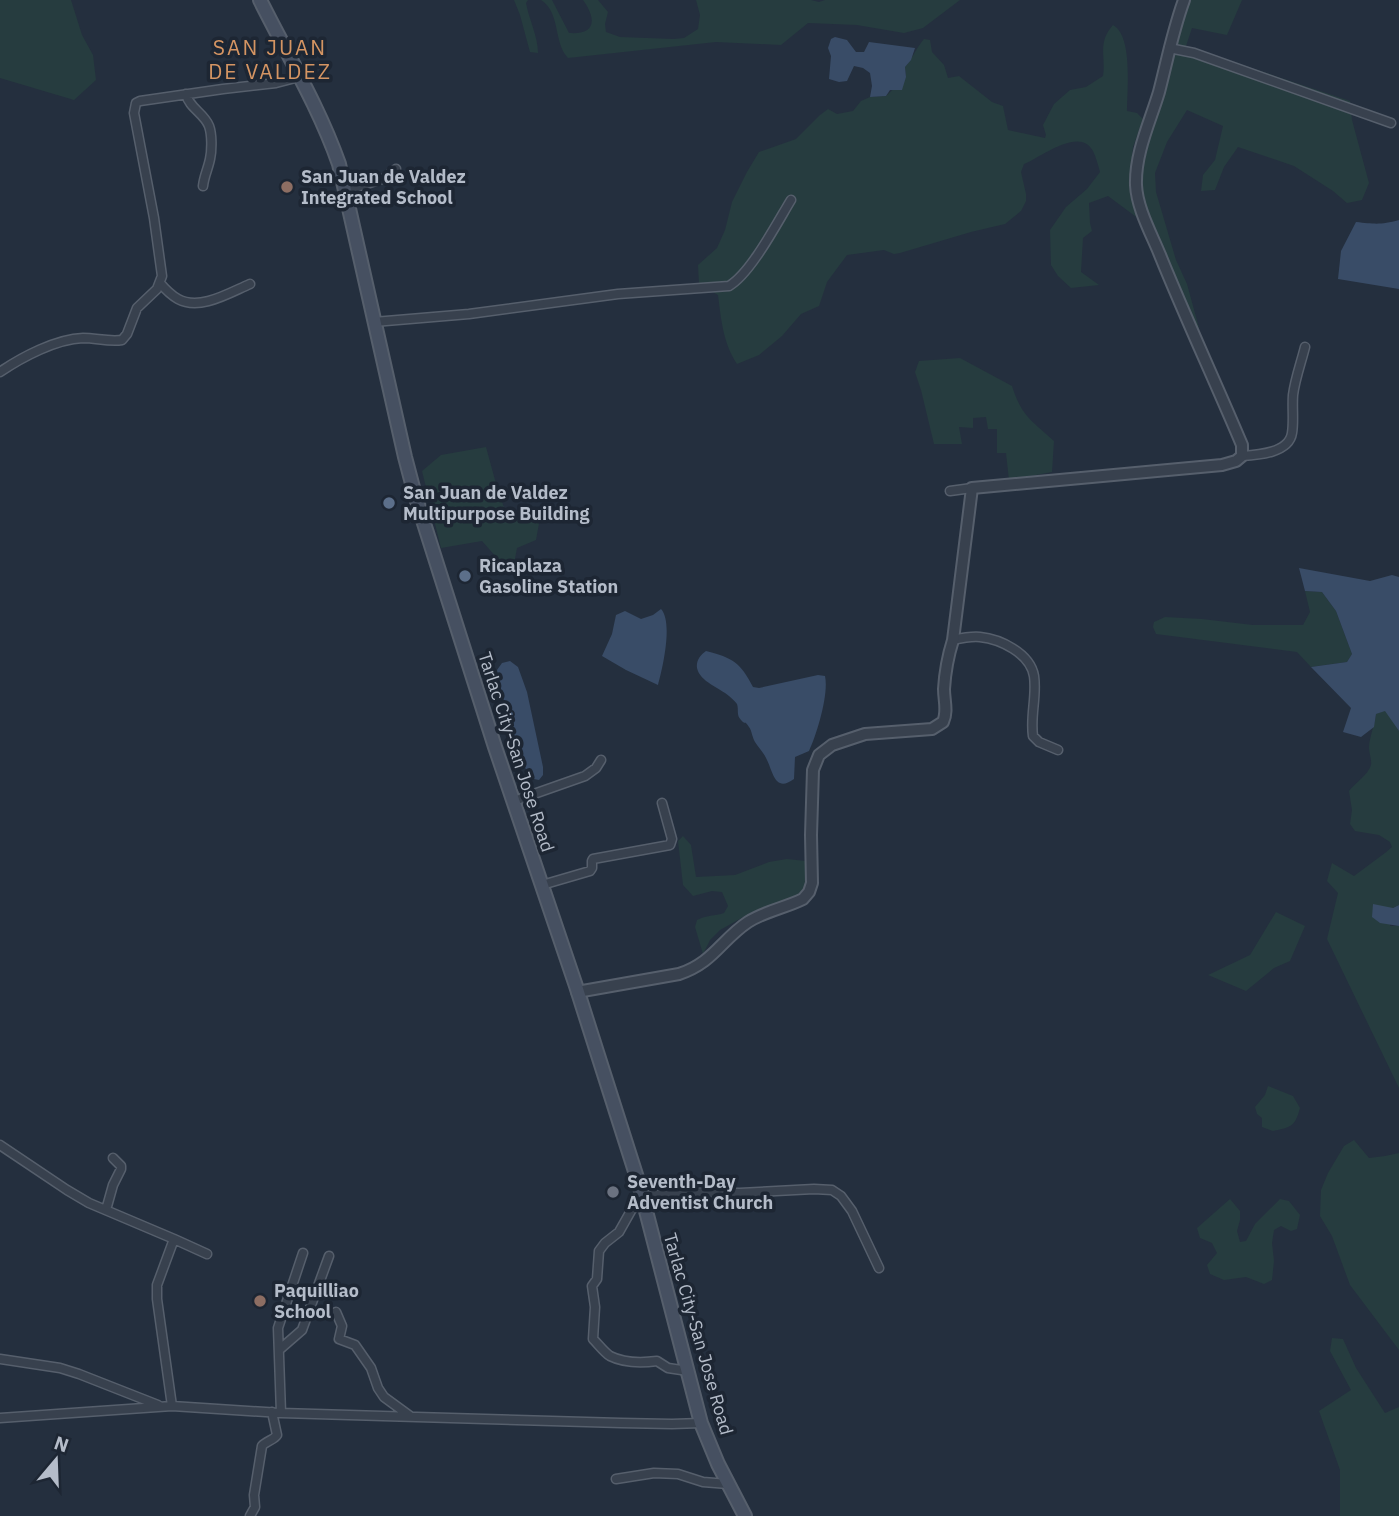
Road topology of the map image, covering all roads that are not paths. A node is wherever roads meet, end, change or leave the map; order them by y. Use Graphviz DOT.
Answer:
graph roads {
  1 [pos="260,0"];
  2 [pos="1184,0"];
  3 [pos="1169,48"];
  4 [pos="299,77"];
  5 [pos="186,94"];
  6 [pos="1391,123"];
  7 [pos="396,169"];
  8 [pos="203,186"];
  9 [pos="345,191"];
  10 [pos="791,200"];
  11 [pos="160,283"];
  12 [pos="250,285"];
  13 [pos="374,322"];
  14 [pos="1305,347"];
  15 [pos="0,372"];
  16 [pos="1242,456"];
  17 [pos="972,488"];
  18 [pos="950,491"];
  19 [pos="953,640"];
  20 [pos="1058,750"];
  21 [pos="601,760"];
  22 [pos="514,801"];
  23 [pos="662,803"];
  24 [pos="542,885"];
  25 [pos="578,992"];
  26 [pos="0,1145"];
  27 [pos="113,1158"];
  28 [pos="643,1200"];
  29 [pos="106,1210"];
  30 [pos="174,1239"];
  31 [pos="303,1253"];
  32 [pos="207,1254"];
  33 [pos="329,1256"];
  34 [pos="879,1268"];
  35 [pos="335,1312"];
  36 [pos="279,1350"];
  37 [pos="0,1359"];
  38 [pos="688,1371"];
  39 [pos="162,1406"];
  40 [pos="172,1406"];
  41 [pos="277,1413"];
  42 [pos="410,1416"];
  43 [pos="0,1418"];
  44 [pos="701,1423"];
  45 [pos="615,1479"];
  46 [pos="728,1484"];
  47 [pos="250,1516"];
  48 [pos="745,1516"];
  1 -- 4 [label="main road, Tarlac City-San Jose Road"];
  2 -- 3 [label="street"];
  3 -- 6 [label="street"];
  3 -- 16 [label="street"];
  4 -- 5 [label="street"];
  4 -- 9 [label="main road, Tarlac City-San Jose Road"];
  5 -- 8 [label="street"];
  5 -- 11 [label="street"];
  7 -- 9 [label="street"];
  9 -- 13 [label="main road, Tarlac City-San Jose Road"];
  10 -- 13 [label="street"];
  11 -- 12 [label="street"];
  11 -- 15 [label="street"];
  13 -- 22 [label="main road, Tarlac City-San Jose Road"];
  14 -- 16 [label="street"];
  16 -- 17 [label="street"];
  17 -- 18 [label="street"];
  17 -- 19 [label="street"];
  19 -- 20 [label="street"];
  19 -- 25 [label="street"];
  21 -- 22 [label="street"];
  22 -- 24 [label="main road, Tarlac City-San Jose Road"];
  23 -- 24 [label="street"];
  24 -- 25 [label="main road, Tarlac City-San Jose Road"];
  25 -- 28 [label="main road, Tarlac City-San Jose Road"];
  26 -- 29 [label="street"];
  27 -- 29 [label="street"];
  28 -- 34 [label="street"];
  28 -- 38 [label="main road, Tarlac City-San Jose Road"];
  28 -- 38 [label="street"];
  29 -- 30 [label="street"];
  30 -- 32 [label="street"];
  30 -- 40 [label="street"];
  31 -- 36 [label="street"];
  33 -- 36 [label="street"];
  35 -- 42 [label="street"];
  36 -- 41 [label="street"];
  37 -- 39 [label="street"];
  38 -- 44 [label="main road, Tarlac City-San Jose Road"];
  39 -- 40 [label="street"];
  39 -- 43 [label="street"];
  40 -- 41 [label="street"];
  41 -- 42 [label="street"];
  41 -- 47 [label="street"];
  42 -- 44 [label="street"];
  44 -- 46 [label="main road, Tarlac City-San Jose Road"];
  45 -- 46 [label="street"];
  46 -- 48 [label="main road, Tarlac City-San Jose Road"];
}
